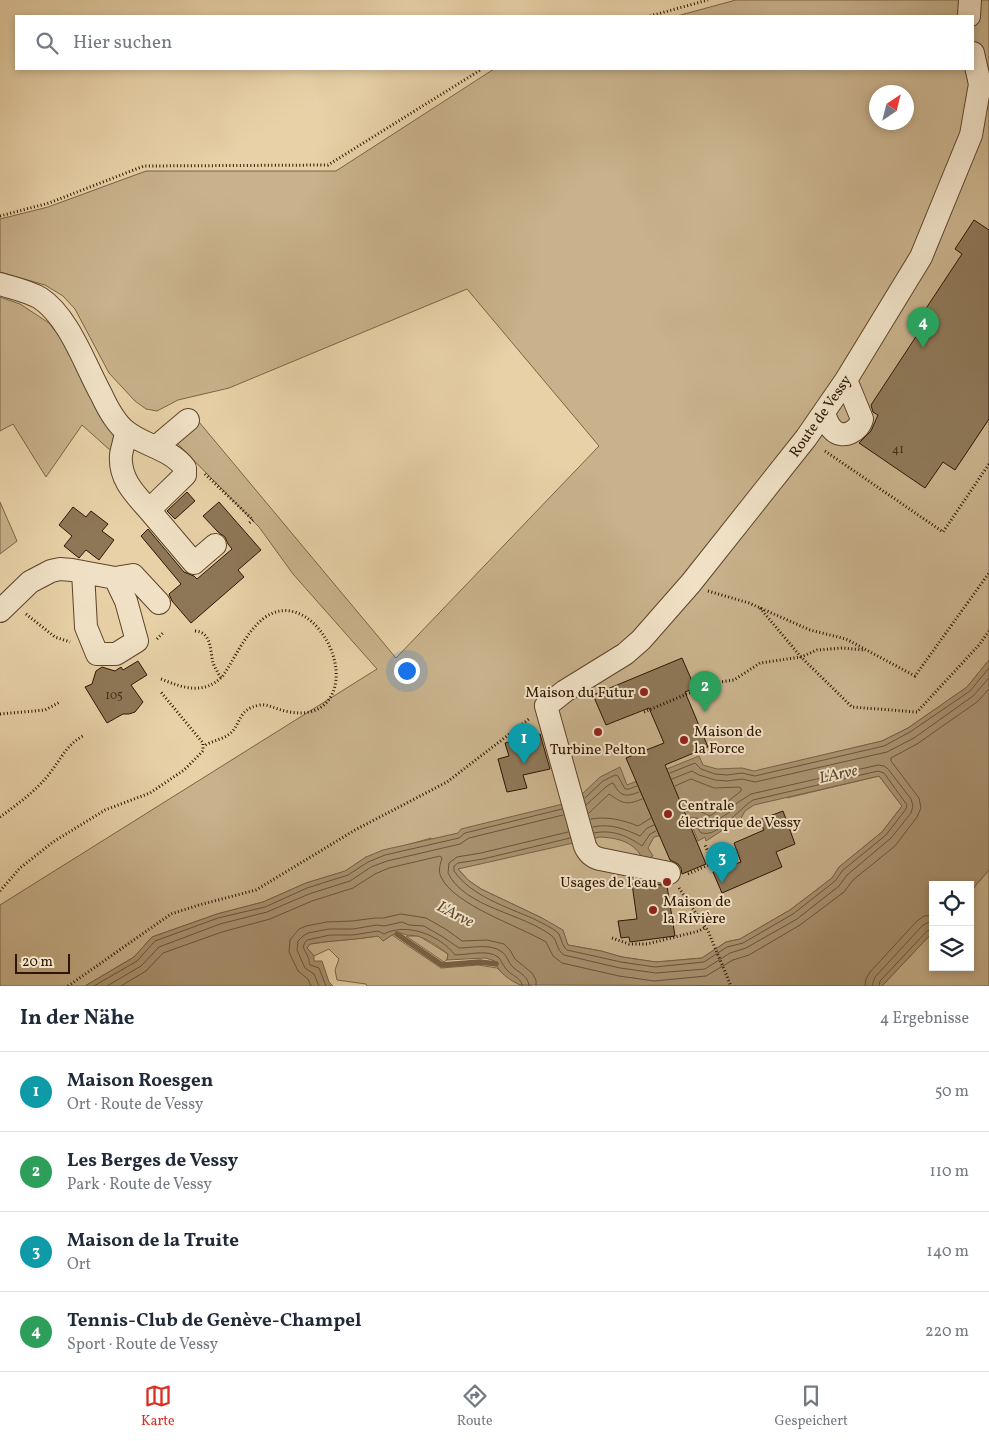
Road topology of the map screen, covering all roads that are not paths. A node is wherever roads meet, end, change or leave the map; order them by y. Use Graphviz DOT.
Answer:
graph roads {
  1 [pos="970,0"];
  2 [pos="969,15"];
  3 [pos="974,58"];
  4 [pos="0,284"];
  5 [pos="846,380"];
  6 [pos="824,412"];
  7 [pos="188,420"];
  8 [pos="126,432"];
  9 [pos="156,447"];
  10 [pos="149,510"];
  11 [pos="215,545"];
  12 [pos="83,572"];
  13 [pos="115,578"];
  14 [pos="159,602"];
  15 [pos="5,605"];
  16 [pos="671,877"];
  1 -- 2 [label="street"];
  3 -- 5 [label="street, Route de Vessy"];
  4 -- 8 [label="street"];
  5 -- 6 [label="street, Route de Vessy"];
  5 -- 6 [label="street"];
  6 -- 16 [label="street, Route de Vessy"];
  7 -- 9 [label="street"];
  8 -- 9 [label="street"];
  8 -- 10 [label="street"];
  9 -- 10 [label="street"];
  10 -- 11 [label="street"];
  12 -- 13 [label="street"];
  12 -- 13 [label="street"];
  12 -- 15 [label="street"];
  13 -- 14 [label="street"];
}
